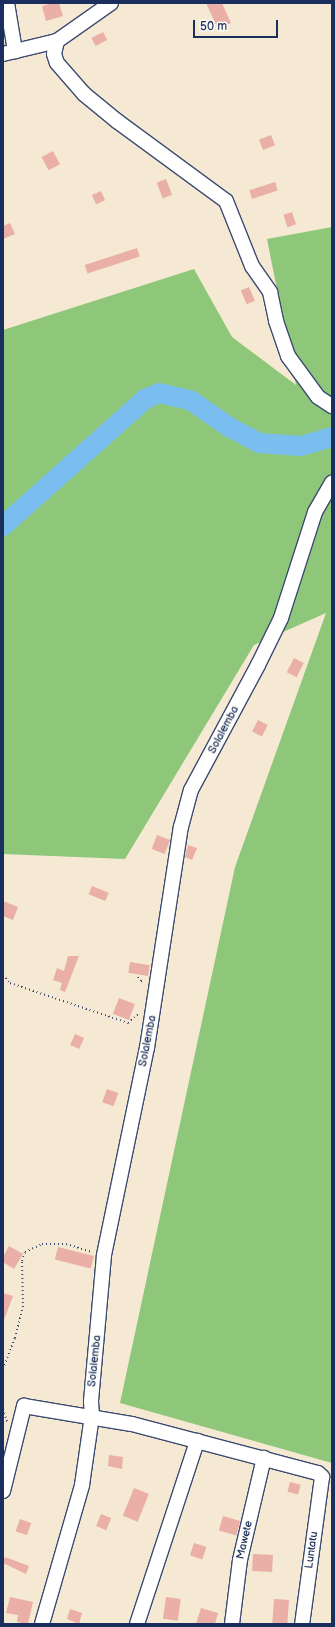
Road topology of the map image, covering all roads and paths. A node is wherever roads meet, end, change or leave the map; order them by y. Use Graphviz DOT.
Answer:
graph roads {
  1 [pos="7,3"];
  2 [pos="111,3"];
  3 [pos="57,41"];
  4 [pos="9,52"];
  5 [pos="332,406"];
  6 [pos="332,483"];
  7 [pos="3,975"];
  8 [pos="152,1018"];
  9 [pos="104,1255"];
  10 [pos="3,1369"];
  11 [pos="92,1416"];
  12 [pos="197,1441"];
  13 [pos="264,1458"];
  14 [pos="3,1491"];
  15 [pos="42,1624"];
  16 [pos="137,1624"];
  17 [pos="232,1624"];
  18 [pos="302,1624"];
  1 -- 4 [label="street"];
  2 -- 3 [label="street"];
  3 -- 4 [label="street"];
  3 -- 5 [label="street"];
  6 -- 8 [label="street, Solalemba"];
  7 -- 8 [label="path"];
  8 -- 9 [label="street, Solalemba"];
  9 -- 10 [label="path"];
  9 -- 11 [label="street, Solalemba"];
  11 -- 12 [label="street"];
  11 -- 14 [label="street"];
  11 -- 15 [label="street, Solalemba"];
  12 -- 13 [label="street"];
  12 -- 16 [label="street"];
  13 -- 17 [label="street, Mawete"];
  13 -- 18 [label="street, Luntatu"];
}
